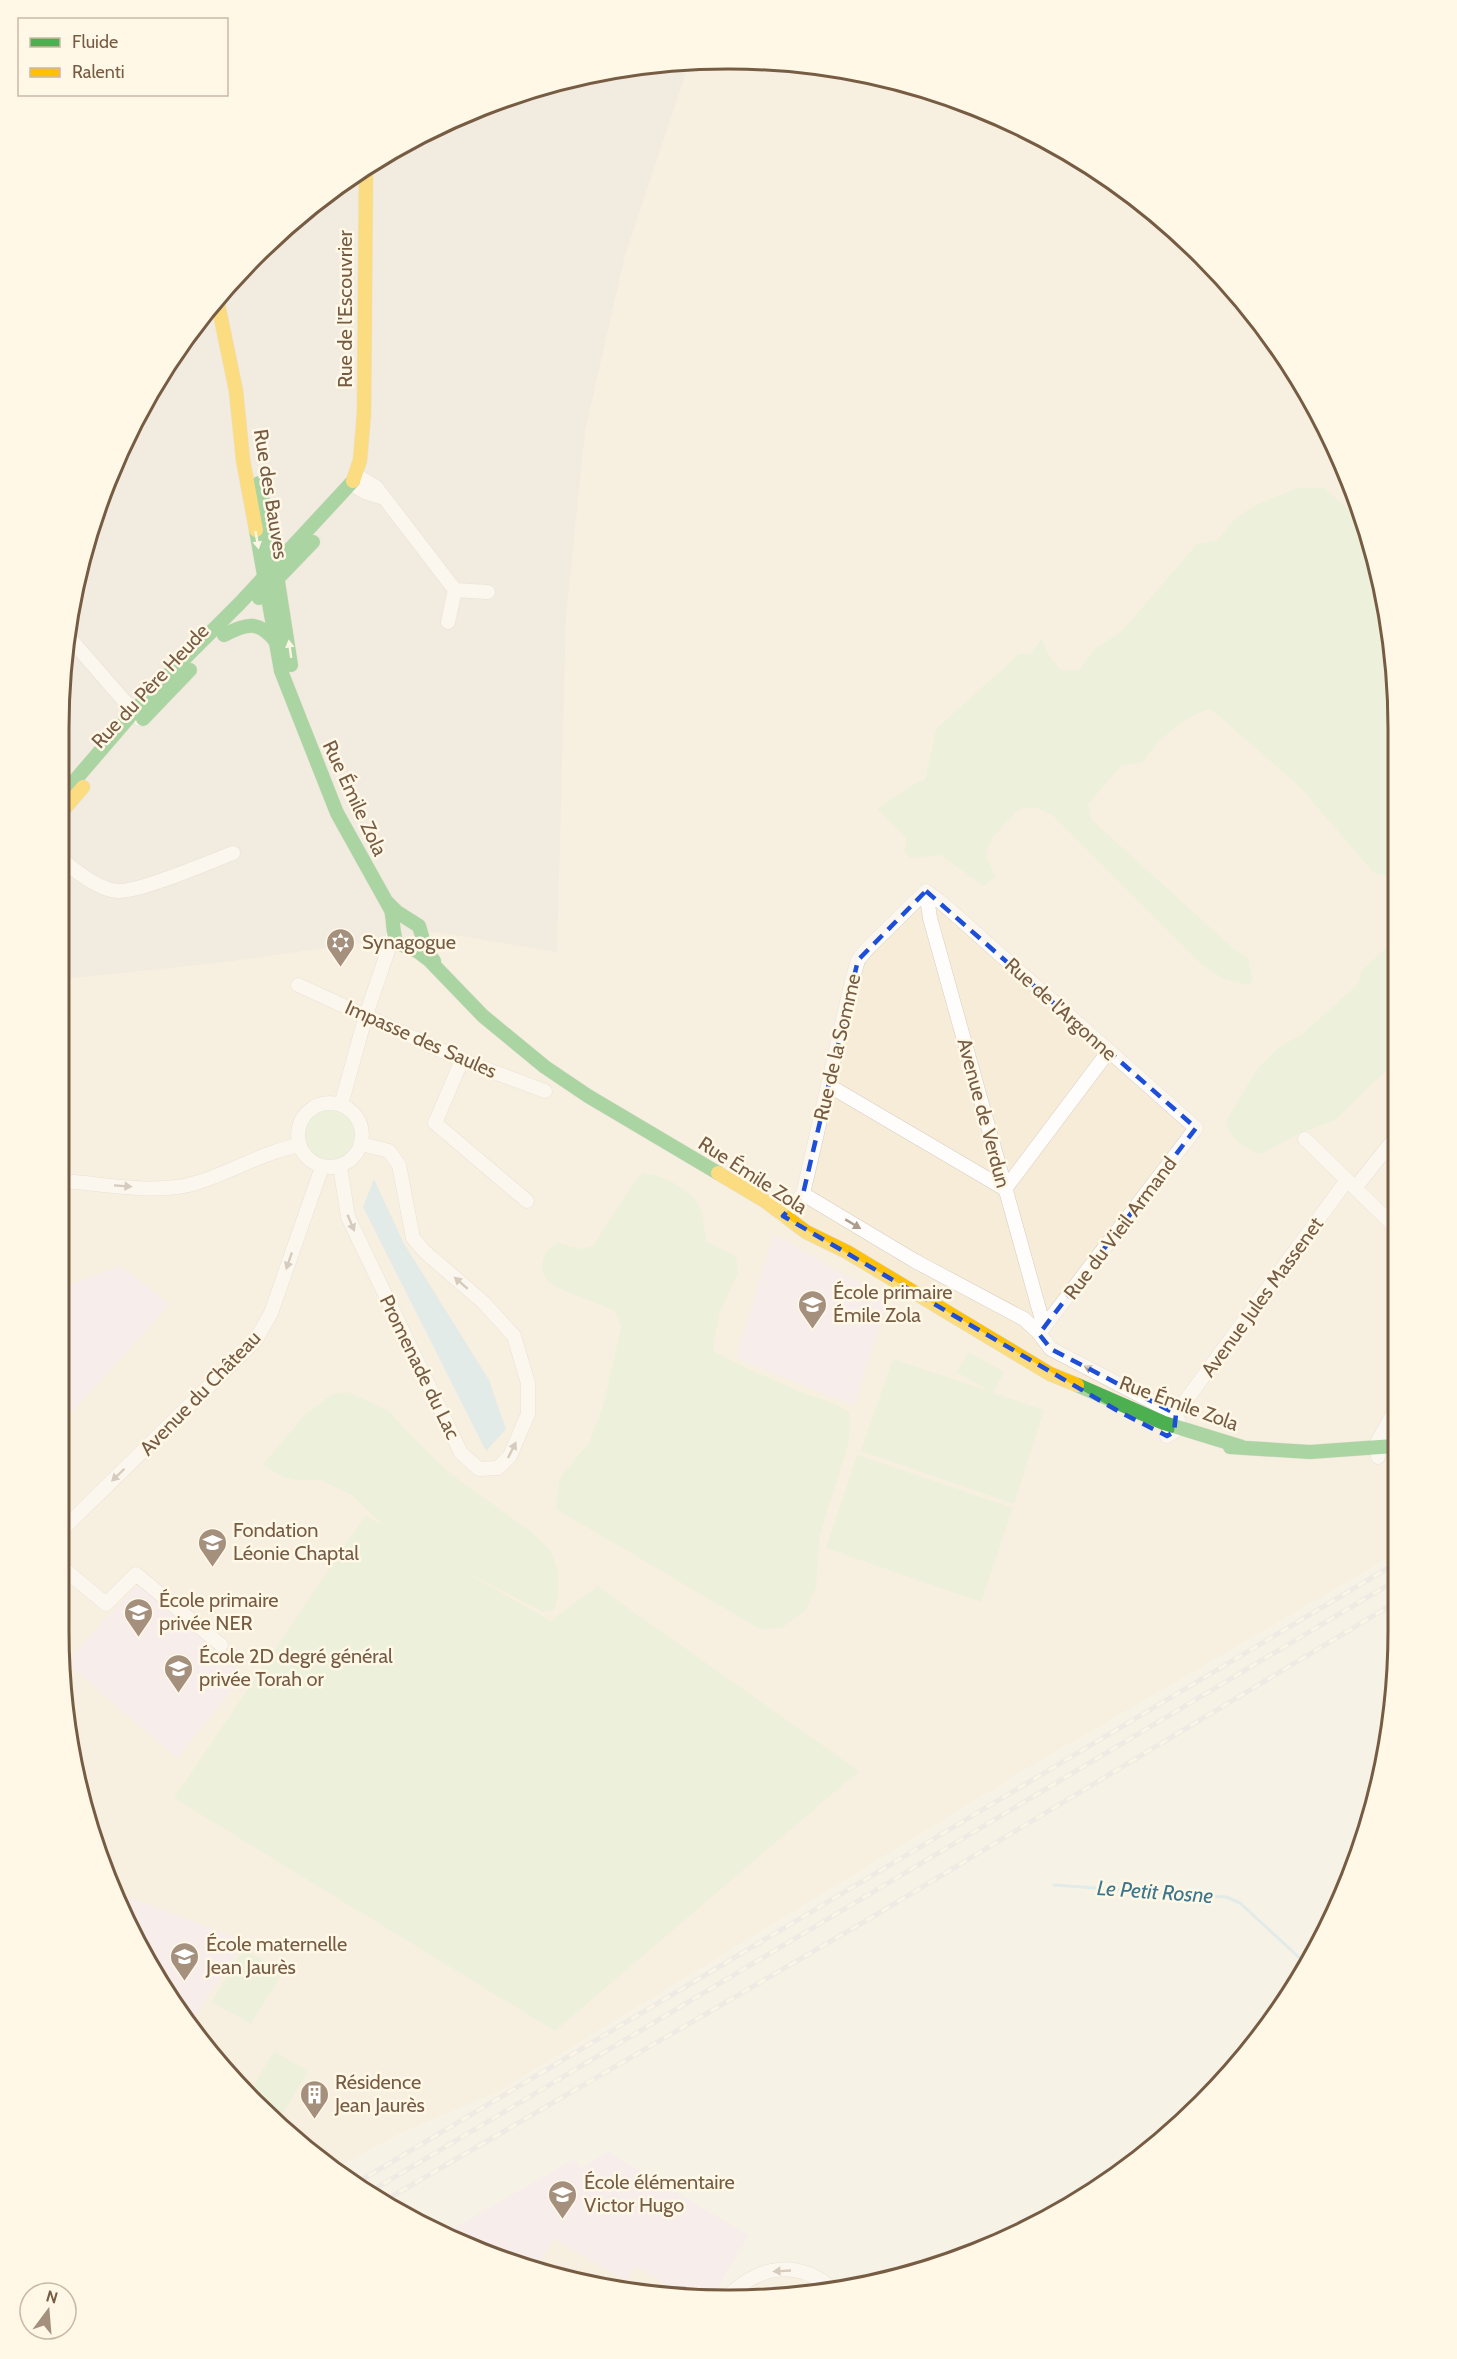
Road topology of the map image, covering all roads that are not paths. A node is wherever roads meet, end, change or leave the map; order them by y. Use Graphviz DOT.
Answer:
graph roads {
  1 [pos="366,178"];
  2 [pos="219,310"];
  3 [pos="240,418"];
  4 [pos="358,482"];
  5 [pos="269,527"];
  6 [pos="304,534"];
  7 [pos="271,582"];
  8 [pos="455,590"];
  9 [pos="488,592"];
  10 [pos="448,622"];
  11 [pos="224,635"];
  12 [pos="276,642"];
  13 [pos="75,644"];
  14 [pos="296,708"];
  15 [pos="138,717"];
  16 [pos="69,788"];
  17 [pos="69,803"];
  18 [pos="233,853"];
  19 [pos="69,866"];
  20 [pos="926,891"];
  21 [pos="387,902"];
  22 [pos="412,922"];
  23 [pos="394,931"];
  24 [pos="421,936"];
  25 [pos="407,948"];
  26 [pos="385,958"];
  27 [pos="438,968"];
  28 [pos="298,985"];
  29 [pos="366,1015"];
  30 [pos="1108,1052"];
  31 [pos="462,1060"];
  32 [pos="828,1085"];
  33 [pos="545,1091"];
  34 [pos="341,1105"];
  35 [pos="1196,1128"];
  36 [pos="1305,1139"];
  37 [pos="361,1144"];
  38 [pos="1388,1145"];
  39 [pos="300,1146"];
  40 [pos="340,1166"];
  41 [pos="322,1167"];
  42 [pos="69,1181"];
  43 [pos="1351,1184"];
  44 [pos="1005,1189"];
  45 [pos="803,1194"];
  46 [pos="526,1202"];
  47 [pos="783,1216"];
  48 [pos="1388,1220"];
  49 [pos="1041,1329"];
  50 [pos="1388,1422"];
  51 [pos="1173,1426"];
  52 [pos="1388,1448"];
  53 [pos="1377,1453"];
  54 [pos="1388,1454"];
  55 [pos="69,1523"];
  56 [pos="69,1573"];
  57 [pos="221,1645"];
  58 [pos="825,2282"];
  59 [pos="734,2290"];
  1 -- 4 [label="main road, Rue de l'Escouvrier"];
  2 -- 3 [label="main road, Rue des Bauves"];
  3 -- 5 [label="main road, Rue des Bauves"];
  3 -- 7 [label="main road, Rue des Bauves, one-way"];
  4 -- 6 [label="main road"];
  4 -- 7 [label="main road"];
  4 -- 8 [label="street"];
  5 -- 6 [label="main road"];
  5 -- 7 [label="main road, Rue des Bauves"];
  6 -- 7 [label="main road"];
  7 -- 11 [label="main road, Rue du Père Heude"];
  7 -- 12 [label="main road, Rue Émile Zola"];
  14 -- 7 [label="main road, Rue Émile Zola, one-way"];
  7 -- 15 [label="main road, Rue du Père Heude"];
  8 -- 9 [label="street"];
  8 -- 10 [label="street"];
  11 -- 12 [label="main road"];
  11 -- 15 [label="main road, Rue du Père Heude"];
  12 -- 14 [label="main road, Rue Émile Zola"];
  13 -- 15 [label="street"];
  14 -- 21 [label="main road, Rue Émile Zola"];
  15 -- 16 [label="main road, Rue du Père Heude"];
  15 -- 17 [label="main road, Rue du Père Heude"];
  18 -- 19 [label="street"];
  20 -- 30 [label="street, Rue de l'Argonne"];
  20 -- 32 [label="street, Rue de la Somme"];
  20 -- 44 [label="street, Avenue de Verdun"];
  21 -- 22 [label="main road, Rue Émile Zola"];
  21 -- 23 [label="main road, Rue Émile Zola"];
  22 -- 23 [label="main road"];
  22 -- 24 [label="main road"];
  23 -- 25 [label="main road"];
  23 -- 26 [label="street"];
  24 -- 25 [label="main road"];
  24 -- 27 [label="main road, Rue Émile Zola"];
  25 -- 26 [label="street"];
  25 -- 27 [label="main road, Rue Émile Zola"];
  26 -- 29 [label="street"];
  27 -- 47 [label="main road, Rue Émile Zola"];
  28 -- 29 [label="street, Impasse des Saules"];
  29 -- 31 [label="street, Impasse des Saules"];
  29 -- 34 [label="street"];
  30 -- 35 [label="street, Rue de l'Argonne"];
  30 -- 44 [label="street"];
  31 -- 33 [label="street, Impasse des Saules"];
  31 -- 46 [label="street"];
  32 -- 44 [label="street"];
  32 -- 45 [label="street, Rue de la Somme"];
  34 -- 37 [label="street"];
  34 -- 39 [label="street"];
  35 -- 49 [label="street, Rue du Vieil Armand"];
  36 -- 43 [label="street"];
  37 -- 40 [label="street"];
  40 -- 37 [label="street, Promenade du Lac, one-way"];
  38 -- 43 [label="street, Avenue Jules Massenet"];
  39 -- 41 [label="street"];
  42 -- 39 [label="street, one-way"];
  40 -- 41 [label="street"];
  41 -- 55 [label="street, Avenue du Château, one-way"];
  43 -- 48 [label="street"];
  43 -- 51 [label="street, Avenue Jules Massenet"];
  44 -- 49 [label="street, Avenue de Verdun"];
  45 -- 47 [label="street"];
  45 -- 49 [label="street, one-way"];
  47 -- 51 [label="main road, Rue Émile Zola"];
  51 -- 49 [label="street, one-way"];
  50 -- 53 [label="street"];
  51 -- 53 [label="main road, Rue Émile Zola"];
  52 -- 53 [label="main road, Rue Émile Zola"];
  53 -- 54 [label="main road, Rue Émile Zola"];
  56 -- 57 [label="street"];
  58 -- 59 [label="street, one-way"];
}
